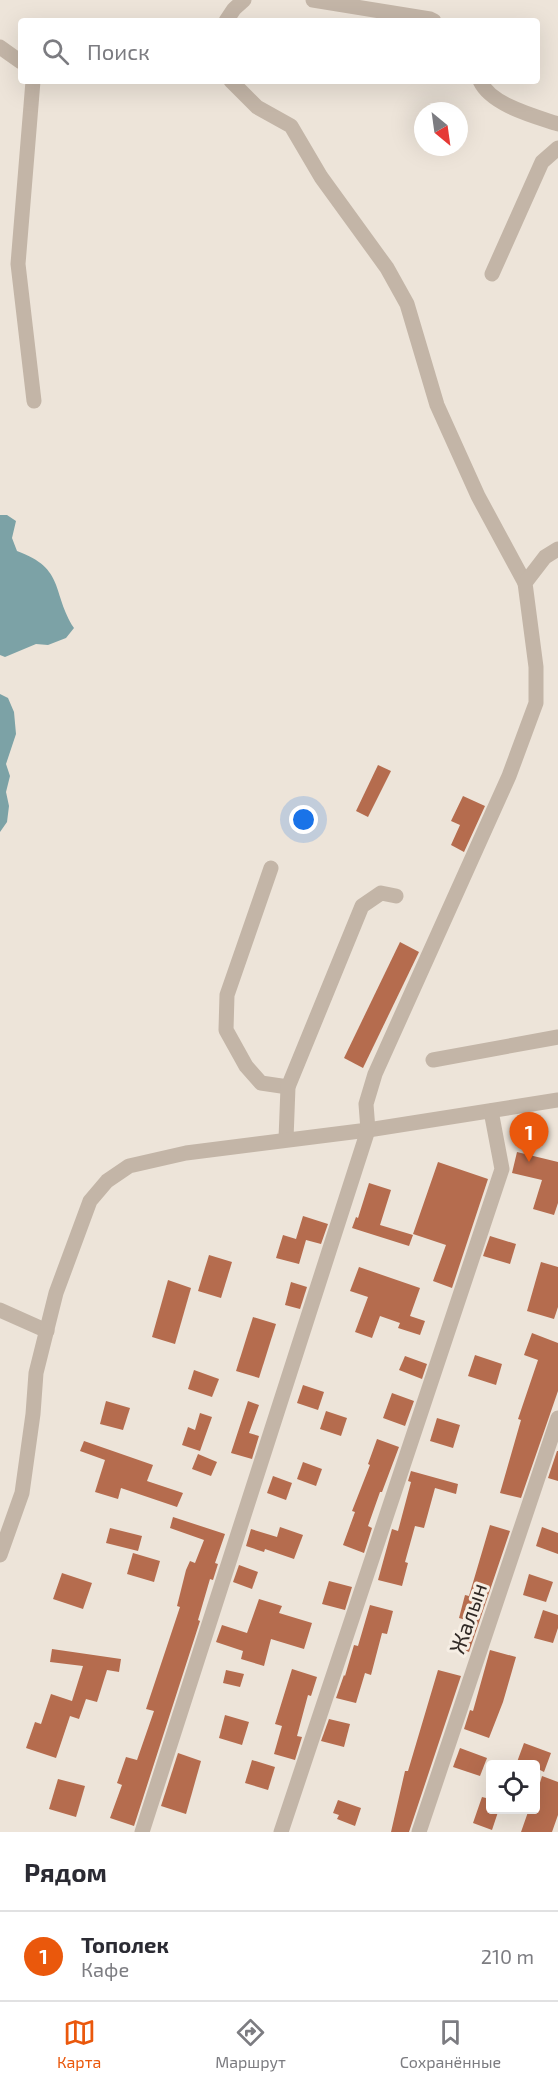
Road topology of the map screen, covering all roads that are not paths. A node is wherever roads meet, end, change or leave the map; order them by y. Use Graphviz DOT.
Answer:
graph roads {
  1 [pos="242,0"];
  2 [pos="313,0"];
  3 [pos="228,18"];
  4 [pos="424,18"];
  5 [pos="0,47"];
  6 [pos="18,60"];
  7 [pos="33,84"];
  8 [pos="234,84"];
  9 [pos="482,84"];
  10 [pos="558,124"];
  11 [pos="558,148"];
  12 [pos="492,274"];
  13 [pos="34,401"];
  14 [pos="558,549"];
  15 [pos="525,583"];
  16 [pos="271,868"];
  17 [pos="396,896"];
  18 [pos="558,1037"];
  19 [pos="433,1060"];
  20 [pos="288,1087"];
  21 [pos="558,1100"];
  22 [pos="491,1111"];
  23 [pos="368,1130"];
  24 [pos="286,1139"];
  25 [pos="0,1310"];
  26 [pos="47,1331"];
  27 [pos="558,1418"];
  28 [pos="3,1537"];
  29 [pos="0,1555"];
  30 [pos="142,1832"];
  31 [pos="281,1832"];
  32 [pos="419,1832"];
  1 -- 3 [label="street"];
  2 -- 4 [label="street"];
  5 -- 6 [label="street"];
  7 -- 13 [label="street"];
  8 -- 15 [label="street"];
  9 -- 10 [label="street"];
  11 -- 12 [label="street"];
  14 -- 15 [label="street"];
  15 -- 23 [label="street"];
  16 -- 20 [label="street"];
  17 -- 20 [label="street"];
  18 -- 19 [label="street"];
  20 -- 24 [label="street"];
  21 -- 22 [label="street"];
  22 -- 23 [label="street"];
  22 -- 31 [label="street"];
  23 -- 24 [label="street"];
  23 -- 30 [label="street"];
  24 -- 26 [label="street"];
  25 -- 26 [label="street"];
  26 -- 28 [label="street"];
  27 -- 32 [label="street, Жалын"];
  28 -- 29 [label="street"];
}
